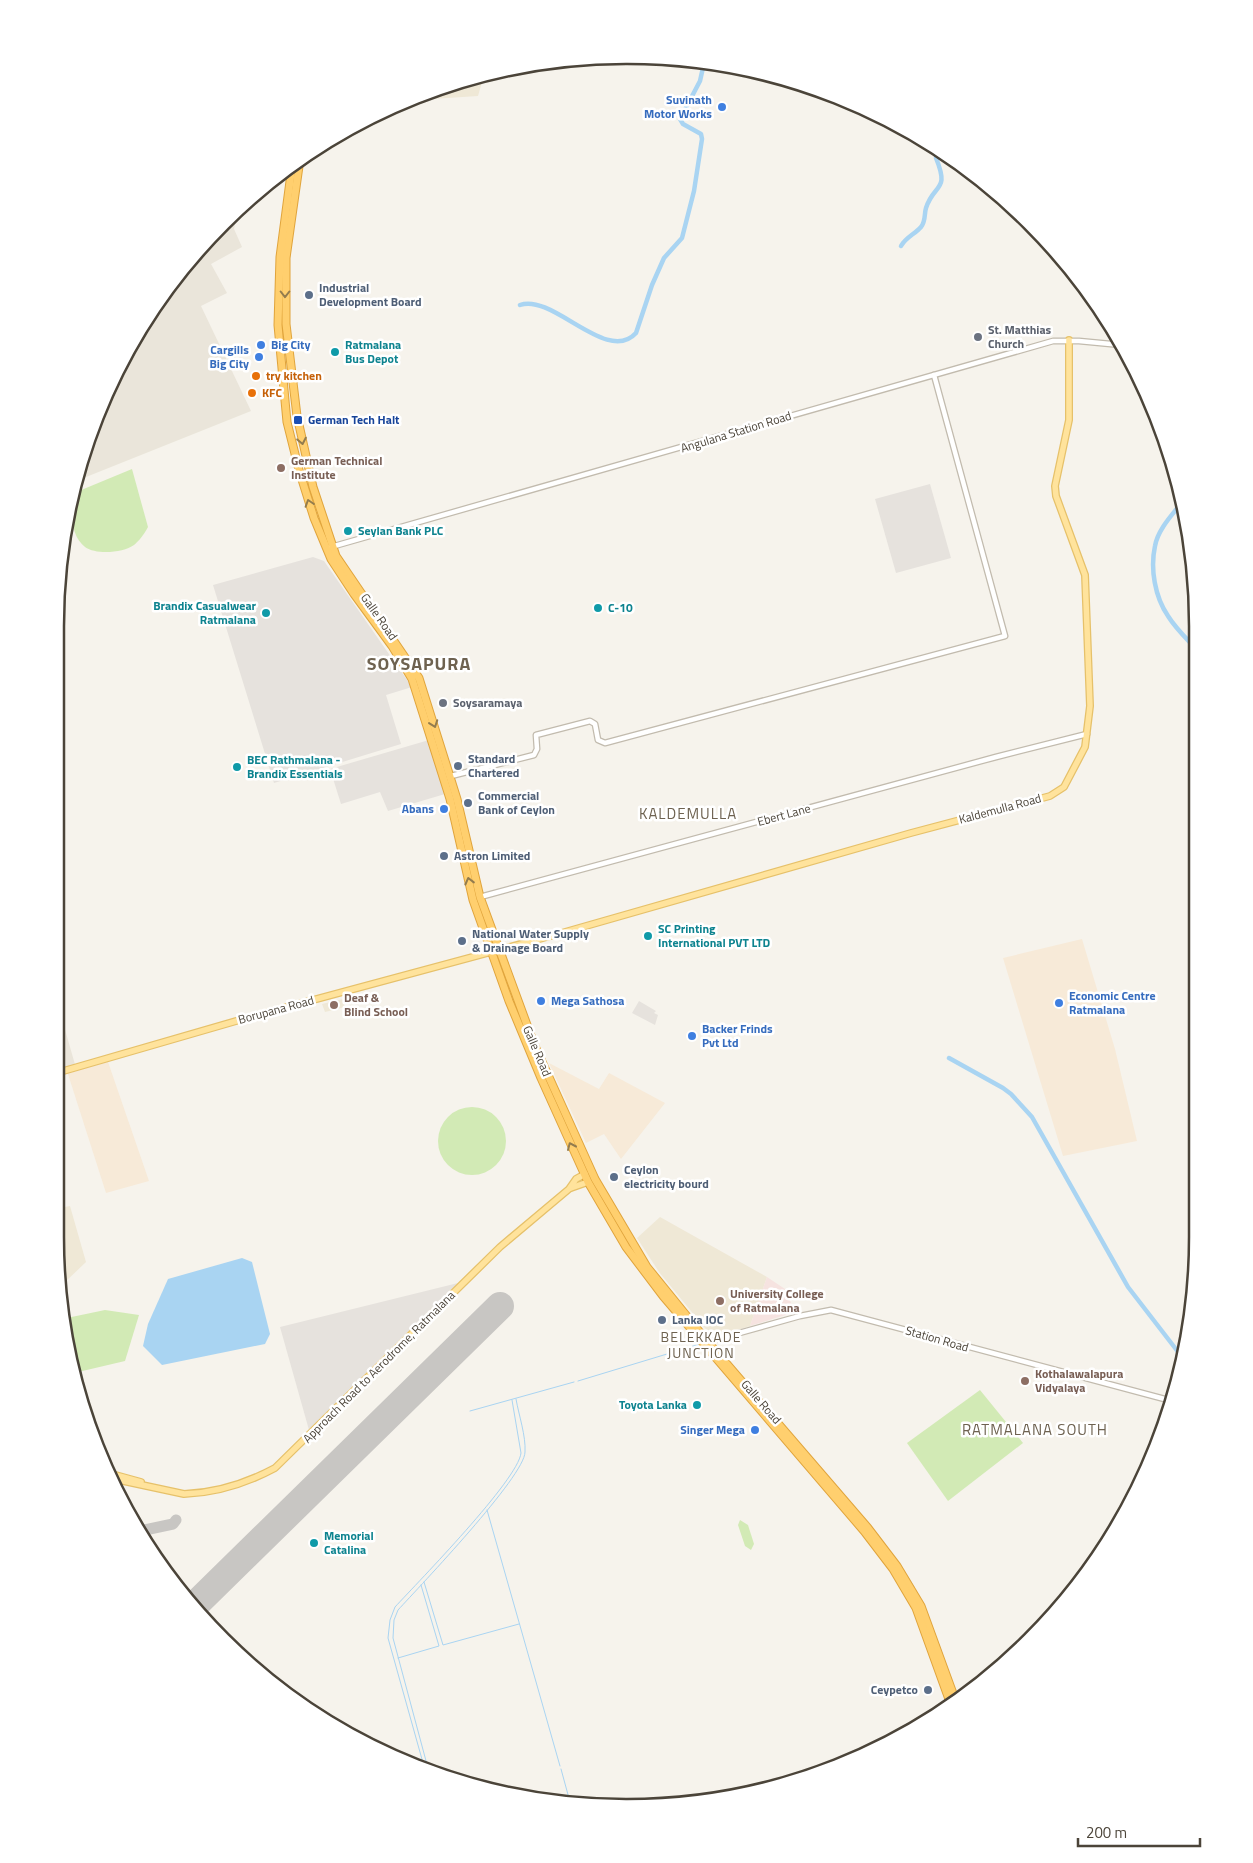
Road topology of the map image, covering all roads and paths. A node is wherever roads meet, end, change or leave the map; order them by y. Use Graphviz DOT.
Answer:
graph roads {
  1 [pos="298,170"];
  2 [pos="291,175"];
  3 [pos="1069,340"];
  4 [pos="1114,344"];
  5 [pos="934,375"];
  6 [pos="329,547"];
  7 [pos="1087,734"];
  8 [pos="451,776"];
  9 [pos="480,897"];
  10 [pos="495,949"];
  11 [pos="64,1071"];
  12 [pos="590,1176"];
  13 [pos="705,1342"];
  14 [pos="1165,1399"];
  15 [pos="118,1476"];
  16 [pos="120,1480"];
  17 [pos="164,1490"];
  18 [pos="953,1694"];
  19 [pos="948,1697"];
  1 -- 6 [label="highway, Galle Road, one-way"];
  6 -- 2 [label="highway, Galle Road, one-way"];
  3 -- 4 [label="street, Angulana Station Road"];
  3 -- 5 [label="street, Angulana Station Road"];
  3 -- 7 [label="main road, Kaldemulla Road"];
  5 -- 6 [label="street, Angulana Station Road"];
  5 -- 8 [label="street"];
  6 -- 8 [label="highway, Galle Road, one-way"];
  10 -- 6 [label="highway, Galle Road, one-way"];
  7 -- 9 [label="street, Ebert Lane"];
  7 -- 10 [label="main road, Kaldemulla Road"];
  8 -- 9 [label="highway, Galle Road"];
  9 -- 10 [label="highway, Galle Road"];
  10 -- 11 [label="main road, Borupana Road"];
  10 -- 12 [label="highway, Galle Road"];
  12 -- 13 [label="highway, Galle Road"];
  12 -- 17 [label="main road, Approach Road to Aerodrome, Ratmalana"];
  13 -- 14 [label="street, Station Road"];
  13 -- 18 [label="highway, Galle Road"];
  13 -- 19 [label="highway, Galle Road"];
  15 -- 17 [label="main road, Approach Road to Aerodrome, Ratmalana"];
  16 -- 17 [label="main road, Approach Road to Aerodrome, Ratmalana"];
}
